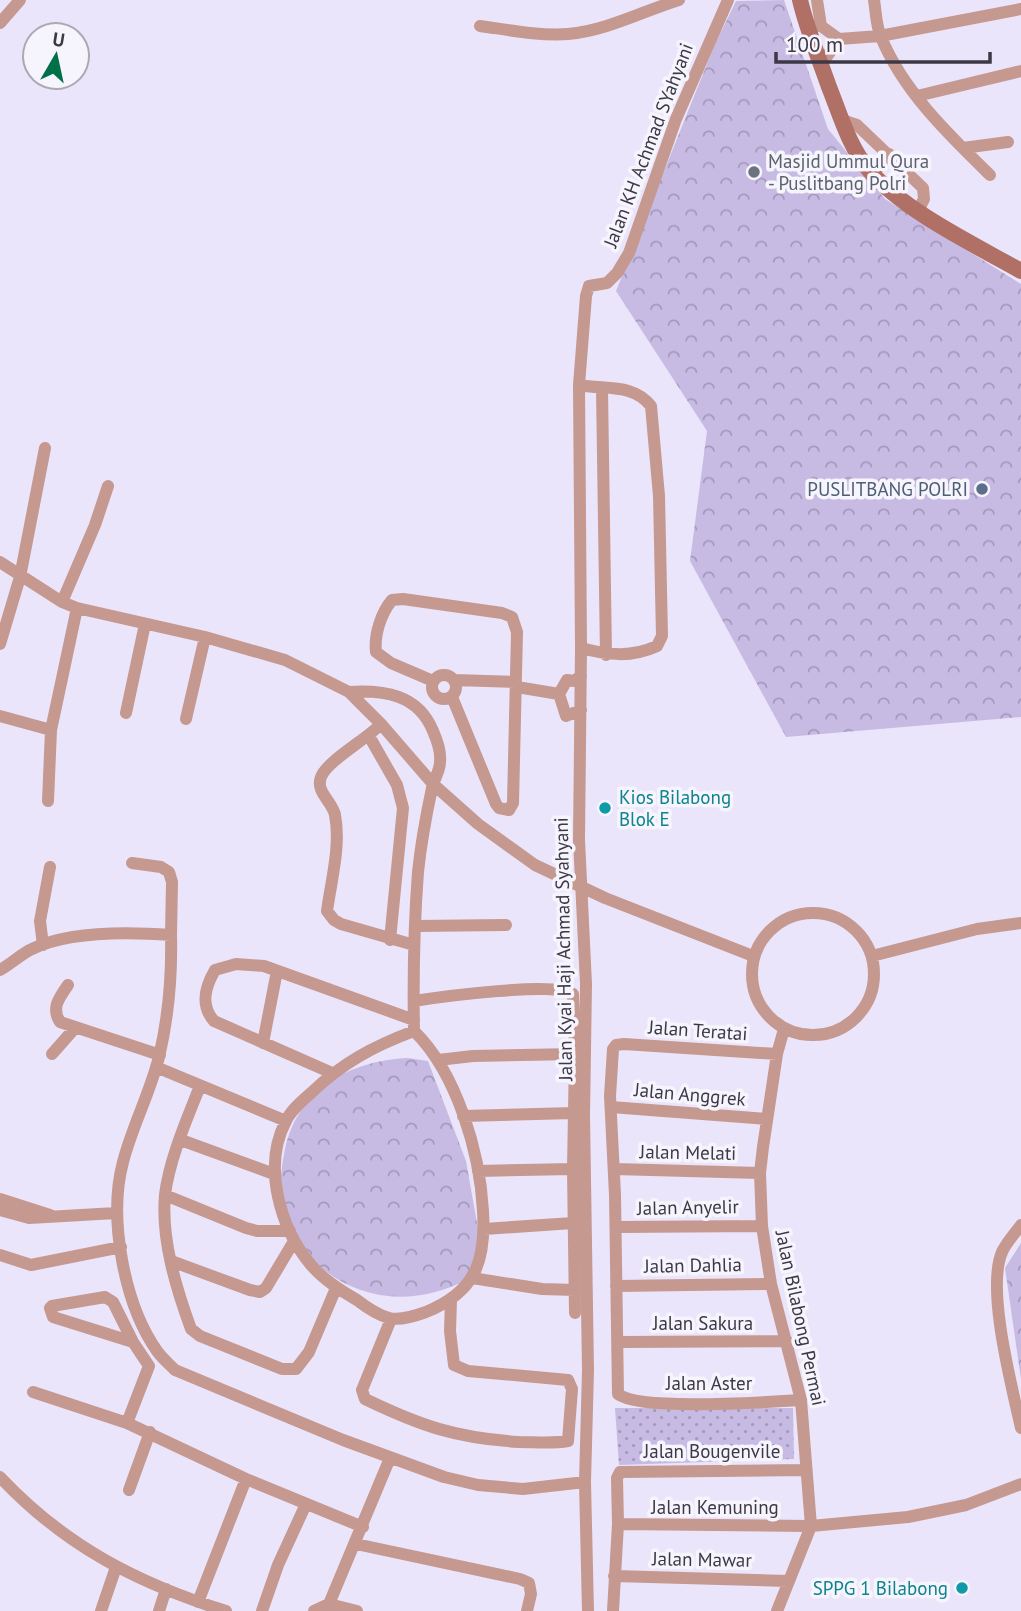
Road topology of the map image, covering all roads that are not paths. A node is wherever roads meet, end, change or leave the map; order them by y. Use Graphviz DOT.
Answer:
graph roads {
  1 [pos="20,0"];
  2 [pos="679,0"];
  3 [pos="728,0"];
  4 [pos="800,0"];
  5 [pos="817,0"];
  6 [pos="874,0"];
  7 [pos="1021,9"];
  8 [pos="0,23"];
  9 [pos="814,25"];
  10 [pos="480,26"];
  11 [pos="880,36"];
  12 [pos="839,39"];
  13 [pos="821,65"];
  14 [pos="1021,71"];
  15 [pos="917,96"];
  16 [pos="842,120"];
  17 [pos="1008,142"];
  18 [pos="962,148"];
  19 [pos="889,154"];
  20 [pos="873,174"];
  21 [pos="990,175"];
  22 [pos="918,211"];
  23 [pos="1021,271"];
  24 [pos="589,286"];
  25 [pos="579,386"];
  26 [pos="602,389"];
  27 [pos="46,448"];
  28 [pos="108,486"];
  29 [pos="0,562"];
  30 [pos="20,577"];
  31 [pos="62,602"];
  32 [pos="77,608"];
  33 [pos="145,624"];
  34 [pos="205,637"];
  35 [pos="0,644"];
  36 [pos="582,648"];
  37 [pos="606,655"];
  38 [pos="581,676"];
  39 [pos="454,680"];
  40 [pos="516,685"];
  41 [pos="433,686"];
  42 [pos="349,692"];
  43 [pos="559,694"];
  44 [pos="452,698"];
  45 [pos="410,702"];
  46 [pos="581,710"];
  47 [pos="126,713"];
  48 [pos="0,716"];
  49 [pos="186,719"];
  50 [pos="381,724"];
  51 [pos="51,730"];
  52 [pos="369,736"];
  53 [pos="433,784"];
  54 [pos="48,801"];
  55 [pos="131,863"];
  56 [pos="50,867"];
  57 [pos="580,886"];
  58 [pos="1021,923"];
  59 [pos="506,925"];
  60 [pos="415,926"];
  61 [pos="171,936"];
  62 [pos="390,940"];
  63 [pos="43,945"];
  64 [pos="414,946"];
  65 [pos="753,956"];
  66 [pos="872,956"];
  67 [pos="0,970"];
  68 [pos="277,971"];
  69 [pos="68,985"];
  70 [pos="414,1001"];
  71 [pos="414,1026"];
  72 [pos="75,1028"];
  73 [pos="784,1029"];
  74 [pos="263,1043"];
  75 [pos="51,1054"];
  76 [pos="575,1054"];
  77 [pos="777,1055"];
  78 [pos="438,1060"];
  79 [pos="158,1061"];
  80 [pos="332,1073"];
  81 [pos="200,1086"];
  82 [pos="611,1107"];
  83 [pos="574,1114"];
  84 [pos="463,1116"];
  85 [pos="767,1119"];
  86 [pos="286,1121"];
  87 [pos="180,1140"];
  88 [pos="573,1169"];
  89 [pos="615,1169"];
  90 [pos="478,1171"];
  91 [pos="760,1173"];
  92 [pos="274,1174"];
  93 [pos="165,1195"];
  94 [pos="0,1199"];
  95 [pos="0,1210"];
  96 [pos="116,1213"];
  97 [pos="57,1217"];
  98 [pos="573,1223"];
  99 [pos="762,1226"];
  100 [pos="1021,1226"];
  101 [pos="616,1227"];
  102 [pos="484,1229"];
  103 [pos="292,1236"];
  104 [pos="121,1247"];
  105 [pos="0,1255"];
  106 [pos="171,1261"];
  107 [pos="472,1278"];
  108 [pos="771,1284"];
  109 [pos="616,1286"];
  110 [pos="336,1288"];
  111 [pos="575,1290"];
  112 [pos="451,1300"];
  113 [pos="575,1313"];
  114 [pos="391,1319"];
  115 [pos="140,1321"];
  116 [pos="125,1325"];
  117 [pos="787,1341"];
  118 [pos="133,1342"];
  119 [pos="619,1342"];
  120 [pos="33,1392"];
  121 [pos="801,1399"];
  122 [pos="127,1423"];
  123 [pos="1021,1428"];
  124 [pos="150,1432"];
  125 [pos="390,1458"];
  126 [pos="805,1470"];
  127 [pos="0,1477"];
  128 [pos="246,1479"];
  129 [pos="584,1482"];
  130 [pos="1021,1484"];
  131 [pos="129,1490"];
  132 [pos="306,1504"];
  133 [pos="618,1524"];
  134 [pos="811,1526"];
  135 [pos="363,1527"];
  136 [pos="356,1544"];
  137 [pos="116,1567"];
  138 [pos="614,1576"];
  139 [pos="788,1581"];
  140 [pos="166,1589"];
  141 [pos="198,1602"];
  142 [pos="329,1604"];
  143 [pos="101,1611"];
  144 [pos="159,1611"];
  145 [pos="226,1611"];
  146 [pos="262,1611"];
  147 [pos="314,1611"];
  148 [pos="357,1611"];
  149 [pos="527,1611"];
  150 [pos="588,1611"];
  151 [pos="613,1611"];
  152 [pos="778,1611"];
  1 -- 8 [label="street"];
  2 -- 10 [label="street"];
  3 -- 24 [label="street, Jalan KH Achmad SYahyani"];
  4 -- 9 [label="main road"];
  5 -- 9 [label="street"];
  6 -- 11 [label="street"];
  7 -- 11 [label="street"];
  9 -- 12 [label="street"];
  9 -- 13 [label="main road"];
  11 -- 12 [label="street"];
  11 -- 15 [label="street"];
  12 -- 13 [label="street"];
  13 -- 16 [label="main road"];
  14 -- 15 [label="street"];
  15 -- 18 [label="street"];
  16 -- 19 [label="street"];
  16 -- 20 [label="main road"];
  17 -- 18 [label="street"];
  18 -- 21 [label="street"];
  19 -- 20 [label="street"];
  19 -- 22 [label="street"];
  20 -- 22 [label="main road"];
  22 -- 23 [label="main road"];
  24 -- 25 [label="street, Jalan Kyai Haji Achmad Syahyani"];
  25 -- 26 [label="street"];
  25 -- 36 [label="street, Jalan Kyai Haji Achmad Syahyani"];
  26 -- 37 [label="street"];
  26 -- 37 [label="street"];
  27 -- 30 [label="street"];
  28 -- 31 [label="street"];
  29 -- 30 [label="street"];
  30 -- 31 [label="street"];
  30 -- 35 [label="street"];
  31 -- 32 [label="street"];
  32 -- 33 [label="street"];
  32 -- 51 [label="street"];
  33 -- 34 [label="street"];
  33 -- 47 [label="street"];
  34 -- 42 [label="street"];
  34 -- 49 [label="street"];
  36 -- 37 [label="street"];
  36 -- 38 [label="street, Jalan Kyai Haji Achmad Syahyani"];
  38 -- 43 [label="street"];
  38 -- 46 [label="street, Jalan Kyai Haji Achmad Syahyani"];
  39 -- 40 [label="street"];
  39 -- 41 [label="street"];
  39 -- 44 [label="street"];
  40 -- 41 [label="street"];
  40 -- 43 [label="street"];
  40 -- 44 [label="street"];
  41 -- 44 [label="street"];
  41 -- 45 [label="street"];
  42 -- 45 [label="street"];
  42 -- 50 [label="street"];
  43 -- 46 [label="street"];
  45 -- 53 [label="street"];
  46 -- 57 [label="street, Jalan Kyai Haji Achmad Syahyani"];
  48 -- 51 [label="street"];
  50 -- 52 [label="street"];
  50 -- 53 [label="street"];
  51 -- 54 [label="street"];
  52 -- 62 [label="street"];
  52 -- 62 [label="street"];
  53 -- 57 [label="street"];
  53 -- 60 [label="street"];
  55 -- 61 [label="street"];
  56 -- 63 [label="street"];
  57 -- 65 [label="street"];
  57 -- 129 [label="street, Jalan Kyai Haji Achmad Syahyani"];
  58 -- 66 [label="street"];
  59 -- 60 [label="street"];
  60 -- 64 [label="street"];
  61 -- 63 [label="street"];
  61 -- 79 [label="street"];
  62 -- 64 [label="street"];
  63 -- 67 [label="street"];
  64 -- 70 [label="street"];
  65 -- 66 [label="street"];
  65 -- 73 [label="street"];
  66 -- 73 [label="street"];
  68 -- 71 [label="street"];
  68 -- 74 [label="street"];
  68 -- 74 [label="street"];
  69 -- 72 [label="street"];
  70 -- 71 [label="street"];
  70 -- 76 [label="street"];
  71 -- 78 [label="street"];
  71 -- 80 [label="street"];
  72 -- 75 [label="street"];
  72 -- 79 [label="street"];
  73 -- 77 [label="street, Jalan Bilabong Permai"];
  74 -- 80 [label="street"];
  76 -- 78 [label="street"];
  76 -- 83 [label="street"];
  77 -- 82 [label="street, Jalan Teratai"];
  77 -- 85 [label="street, Jalan Bilabong Permai"];
  78 -- 84 [label="street"];
  79 -- 81 [label="street"];
  79 -- 96 [label="street"];
  80 -- 86 [label="street"];
  81 -- 86 [label="street"];
  81 -- 87 [label="street"];
  82 -- 85 [label="street, Jalan Anggrek"];
  82 -- 89 [label="street"];
  83 -- 84 [label="street"];
  83 -- 88 [label="street"];
  84 -- 90 [label="street"];
  85 -- 91 [label="street, Jalan Bilabong Permai"];
  86 -- 92 [label="street"];
  87 -- 92 [label="street"];
  87 -- 93 [label="street"];
  88 -- 90 [label="street"];
  88 -- 98 [label="street"];
  89 -- 91 [label="street, Jalan Melati"];
  89 -- 101 [label="street"];
  90 -- 102 [label="street"];
  91 -- 99 [label="street, Jalan Bilabong Permai"];
  92 -- 103 [label="street"];
  93 -- 103 [label="street"];
  93 -- 106 [label="street"];
  94 -- 97 [label="street"];
  95 -- 97 [label="street"];
  96 -- 97 [label="street"];
  96 -- 104 [label="street"];
  98 -- 102 [label="street"];
  98 -- 111 [label="street"];
  99 -- 101 [label="street, Jalan Anyelir"];
  99 -- 108 [label="street, Jalan Bilabong Permai"];
  100 -- 123 [label="street"];
  101 -- 109 [label="street"];
  102 -- 107 [label="street"];
  103 -- 106 [label="street"];
  103 -- 110 [label="street"];
  104 -- 105 [label="street"];
  104 -- 115 [label="street"];
  106 -- 110 [label="street"];
  107 -- 111 [label="street"];
  107 -- 112 [label="street"];
  108 -- 109 [label="street, Jalan Dahlia"];
  108 -- 117 [label="street, Jalan Bilabong Permai"];
  109 -- 119 [label="street"];
  110 -- 114 [label="street"];
  111 -- 113 [label="street"];
  112 -- 114 [label="street"];
  112 -- 114 [label="street"];
  115 -- 116 [label="street"];
  115 -- 125 [label="street"];
  116 -- 118 [label="street"];
  116 -- 118 [label="street"];
  117 -- 119 [label="street, Jalan Sakura"];
  117 -- 121 [label="street, Jalan Bilabong Permai"];
  118 -- 122 [label="street"];
  119 -- 121 [label="street, Jalan Aster"];
  120 -- 122 [label="street"];
  121 -- 126 [label="street, Jalan Bilabong Permai"];
  122 -- 124 [label="street"];
  124 -- 128 [label="street"];
  124 -- 131 [label="street"];
  125 -- 129 [label="street"];
  125 -- 135 [label="street"];
  126 -- 133 [label="street, Jalan Bougenvile"];
  126 -- 134 [label="street, Jalan Bilabong Permai"];
  127 -- 137 [label="street"];
  128 -- 132 [label="street"];
  128 -- 141 [label="street"];
  129 -- 150 [label="street, Jalan Kyai Haji Achmad Syahyani"];
  130 -- 134 [label="street, Jalan Kemuning"];
  132 -- 135 [label="street"];
  132 -- 146 [label="street"];
  133 -- 134 [label="street, Jalan Kemuning"];
  133 -- 138 [label="street"];
  134 -- 139 [label="street, Jalan Bilabong Permai"];
  135 -- 136 [label="street"];
  136 -- 142 [label="street"];
  136 -- 149 [label="street"];
  137 -- 140 [label="street"];
  137 -- 143 [label="street"];
  138 -- 139 [label="street, Jalan Mawar"];
  138 -- 151 [label="street"];
  139 -- 152 [label="street, Jalan Bilabong Permai"];
  140 -- 141 [label="street"];
  140 -- 144 [label="street"];
  141 -- 145 [label="street"];
  142 -- 147 [label="street"];
  142 -- 148 [label="street"];
}
